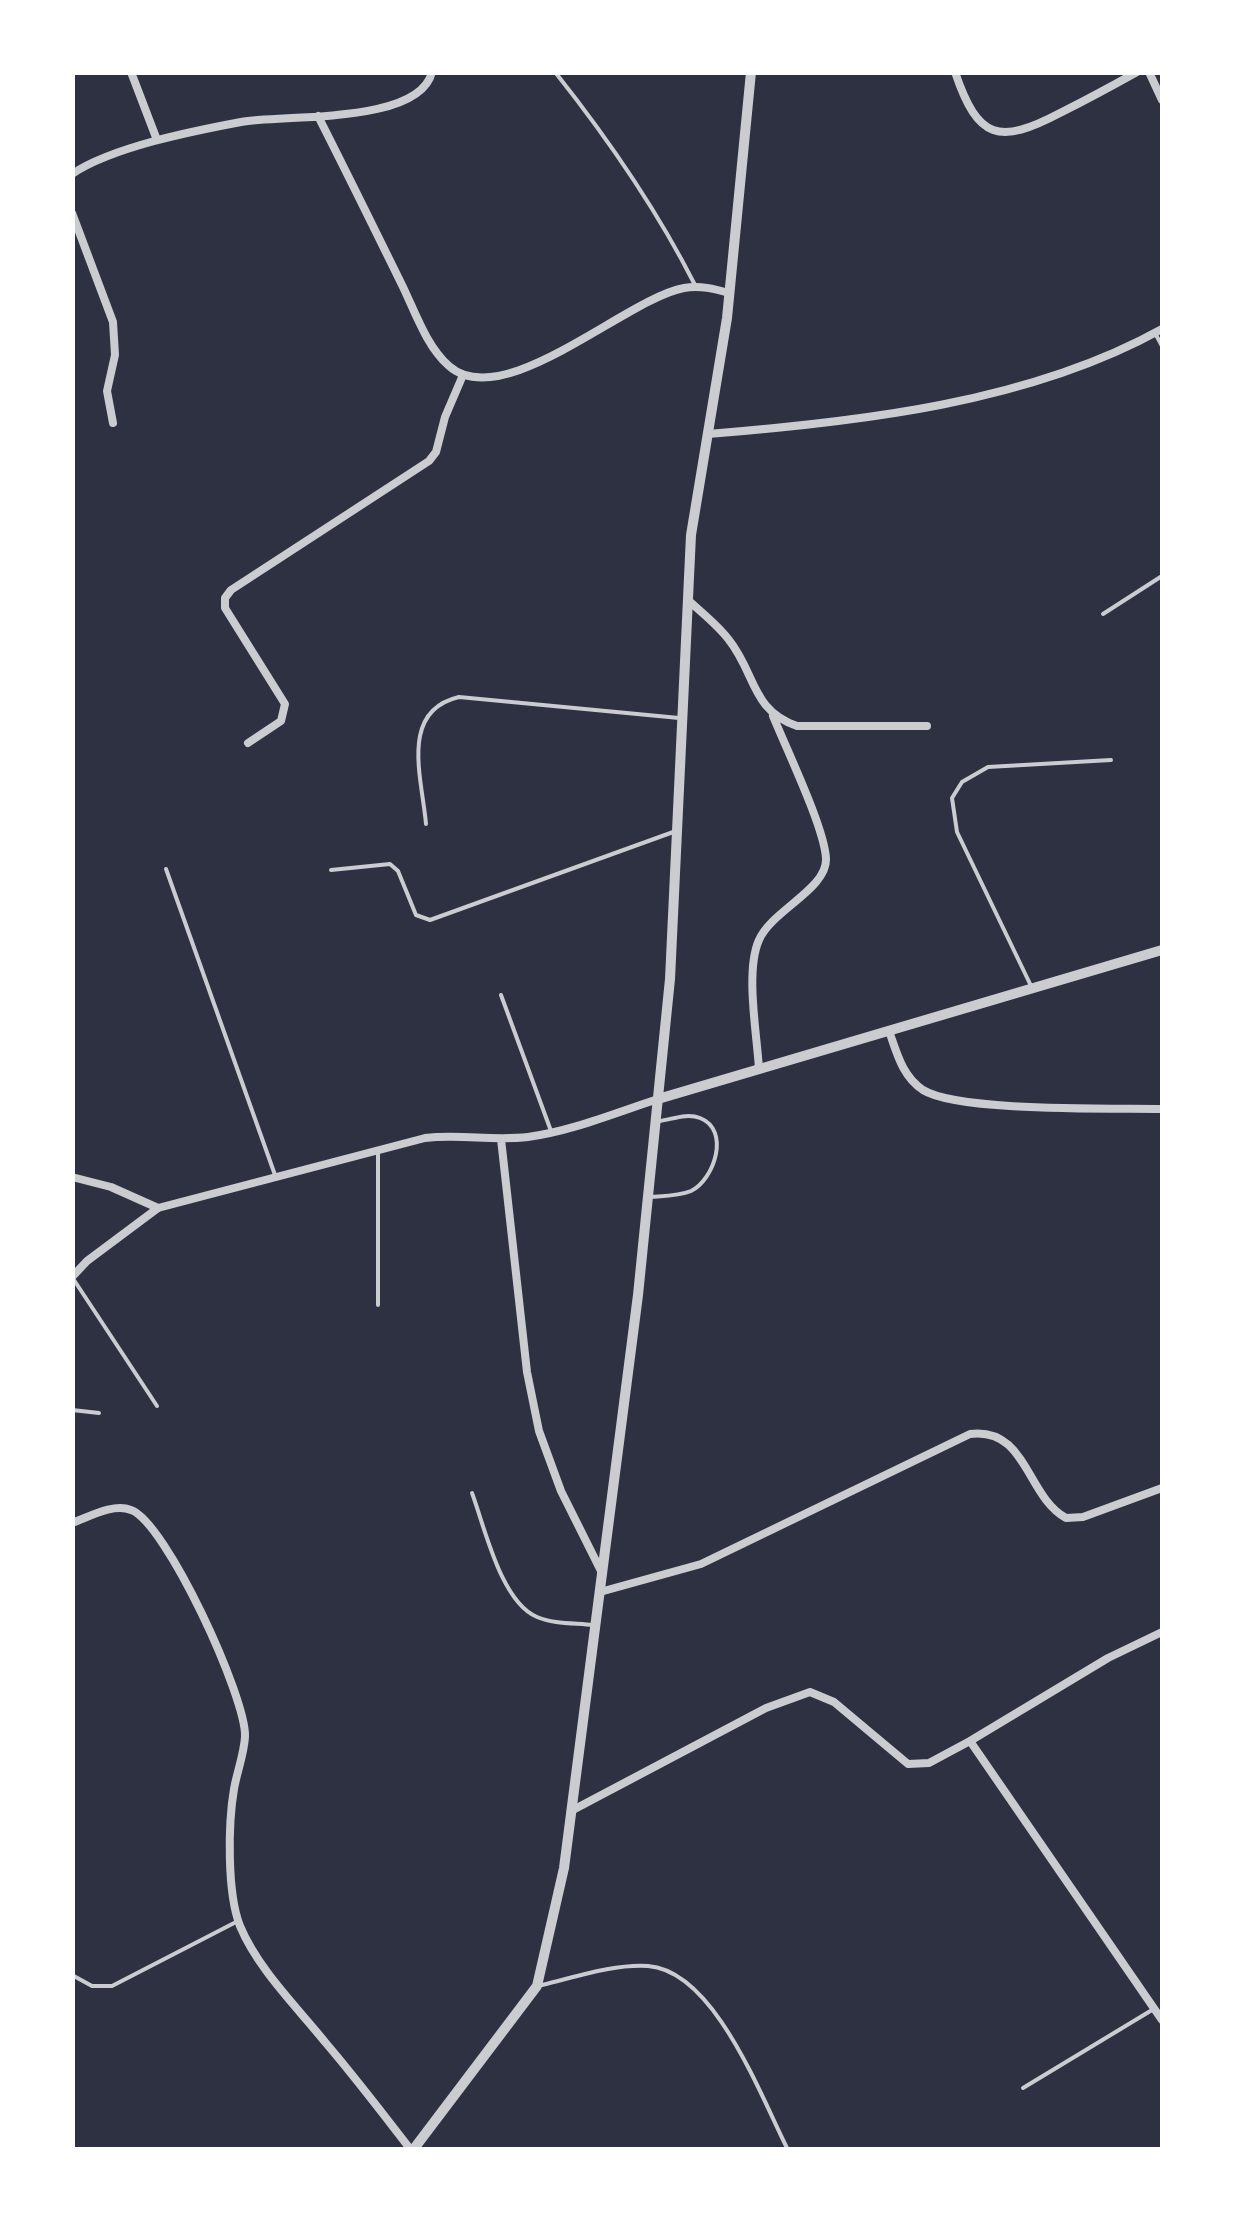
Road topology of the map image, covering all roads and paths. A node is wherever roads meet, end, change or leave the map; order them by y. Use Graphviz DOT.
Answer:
graph roads {
  1 [pos="130,72"];
  2 [pos="432,72"];
  3 [pos="555,72"];
  4 [pos="751,72"];
  5 [pos="955,72"];
  6 [pos="1138,72"];
  7 [pos="1148,72"];
  8 [pos="1162,100"];
  9 [pos="318,116"];
  10 [pos="157,140"];
  11 [pos="72,174"];
  12 [pos="72,213"];
  13 [pos="696,287"];
  14 [pos="729,294"];
  15 [pos="1159,331"];
  16 [pos="1162,346"];
  17 [pos="464,374"];
  18 [pos="113,423"];
  19 [pos="708,434"];
  20 [pos="1162,576"];
  21 [pos="688,600"];
  22 [pos="1104,614"];
  23 [pos="773,716"];
  24 [pos="682,718"];
  25 [pos="928,726"];
  26 [pos="248,744"];
  27 [pos="1111,760"];
  28 [pos="426,824"];
  29 [pos="677,831"];
  30 [pos="166,868"];
  31 [pos="331,870"];
  32 [pos="1162,950"];
  33 [pos="1033,988"];
  34 [pos="502,994"];
  35 [pos="889,1031"];
  36 [pos="760,1069"];
  37 [pos="658,1099"];
  38 [pos="1162,1109"];
  39 [pos="655,1122"];
  40 [pos="551,1133"];
  41 [pos="501,1139"];
  42 [pos="378,1152"];
  43 [pos="72,1176"];
  44 [pos="276,1178"];
  45 [pos="648,1198"];
  46 [pos="158,1208"];
  47 [pos="72,1277"];
  48 [pos="378,1305"];
  49 [pos="157,1406"];
  50 [pos="72,1410"];
  51 [pos="99,1413"];
  52 [pos="1162,1488"];
  53 [pos="472,1493"];
  54 [pos="72,1523"];
  55 [pos="602,1573"];
  56 [pos="600,1592"];
  57 [pos="595,1625"];
  58 [pos="1162,1632"];
  59 [pos="970,1742"];
  60 [pos="571,1811"];
  61 [pos="238,1921"];
  62 [pos="72,1976"];
  63 [pos="538,1986"];
  64 [pos="1155,2008"];
  65 [pos="1162,2020"];
  66 [pos="1024,2088"];
  67 [pos="412,2150"];
  68 [pos="788,2150"];
  1 -- 10 [label="street"];
  2 -- 9 [label="street"];
  3 -- 13 [label="lane"];
  4 -- 14 [label="street"];
  5 -- 6 [label="street"];
  7 -- 8 [label="street"];
  9 -- 10 [label="street"];
  9 -- 17 [label="street"];
  10 -- 11 [label="street"];
  12 -- 18 [label="street"];
  13 -- 14 [label="street"];
  13 -- 17 [label="street"];
  14 -- 19 [label="street"];
  15 -- 16 [label="lane"];
  15 -- 19 [label="street"];
  17 -- 26 [label="street"];
  19 -- 21 [label="street"];
  20 -- 22 [label="lane"];
  21 -- 23 [label="street"];
  21 -- 24 [label="street"];
  23 -- 25 [label="street"];
  23 -- 36 [label="street"];
  24 -- 28 [label="lane"];
  24 -- 29 [label="street"];
  27 -- 33 [label="lane"];
  29 -- 31 [label="lane"];
  29 -- 37 [label="street"];
  30 -- 44 [label="lane"];
  32 -- 33 [label="street"];
  33 -- 35 [label="street"];
  34 -- 40 [label="lane"];
  35 -- 36 [label="street"];
  35 -- 38 [label="street"];
  36 -- 37 [label="street"];
  37 -- 39 [label="street"];
  37 -- 40 [label="street"];
  39 -- 45 [label="street"];
  39 -- 45 [label="lane"];
  40 -- 41 [label="street"];
  41 -- 42 [label="street"];
  41 -- 55 [label="street"];
  42 -- 44 [label="street"];
  42 -- 48 [label="lane"];
  43 -- 46 [label="street"];
  44 -- 46 [label="street"];
  45 -- 55 [label="street"];
  46 -- 47 [label="street"];
  47 -- 49 [label="lane"];
  50 -- 51 [label="lane"];
  52 -- 56 [label="street"];
  53 -- 57 [label="lane"];
  54 -- 61 [label="street"];
  55 -- 56 [label="street"];
  56 -- 57 [label="street"];
  57 -- 60 [label="street"];
  58 -- 59 [label="street"];
  59 -- 60 [label="street"];
  59 -- 64 [label="street"];
  60 -- 63 [label="street"];
  61 -- 62 [label="lane"];
  61 -- 67 [label="street"];
  63 -- 67 [label="street"];
  63 -- 68 [label="lane"];
  64 -- 65 [label="street"];
  64 -- 66 [label="lane"];
}
